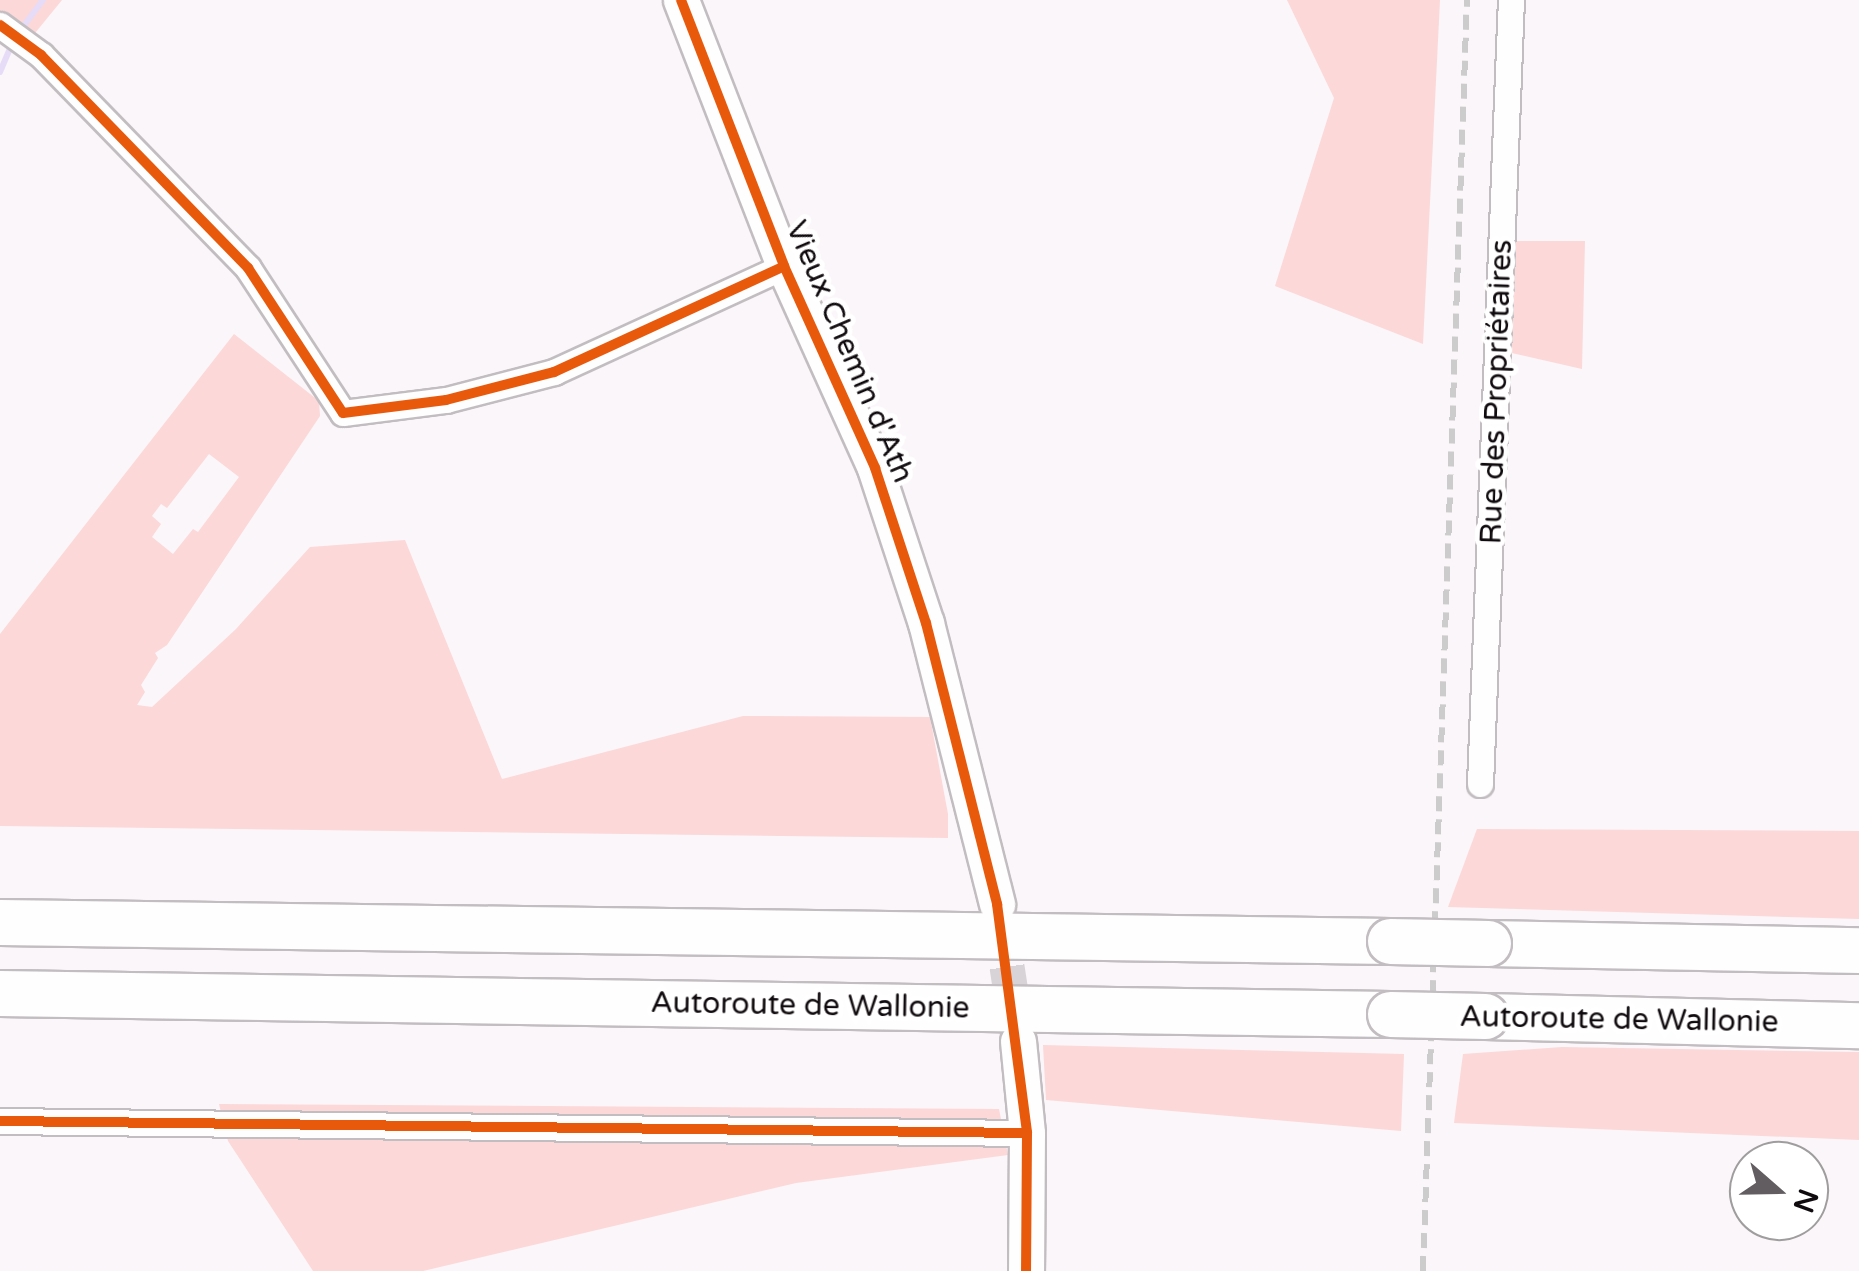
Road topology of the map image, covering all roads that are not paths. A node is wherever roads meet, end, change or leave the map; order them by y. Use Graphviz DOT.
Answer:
graph roads {
  1 [pos="681,0"];
  2 [pos="1511,0"];
  3 [pos="0,26"];
  4 [pos="784,266"];
  5 [pos="1480,784"];
  6 [pos="998,904"];
  7 [pos="0,922"];
  8 [pos="1859,950"];
  9 [pos="0,993"];
  10 [pos="1859,1025"];
  11 [pos="1018,1042"];
  12 [pos="0,1120"];
  13 [pos="1027,1132"];
  14 [pos="1026,1271"];
  1 -- 4 [label="street, Vieux Chemin d'Ath"];
  2 -- 5 [label="street, Rue des Propriétaires"];
  3 -- 4 [label="street"];
  4 -- 6 [label="street, Vieux Chemin d'Ath"];
  7 -- 8 [label="highway, bridge"];
  9 -- 10 [label="highway, Autoroute de Wallonie, bridge"];
  11 -- 13 [label="street"];
  12 -- 13 [label="street"];
  13 -- 14 [label="street"];
}
